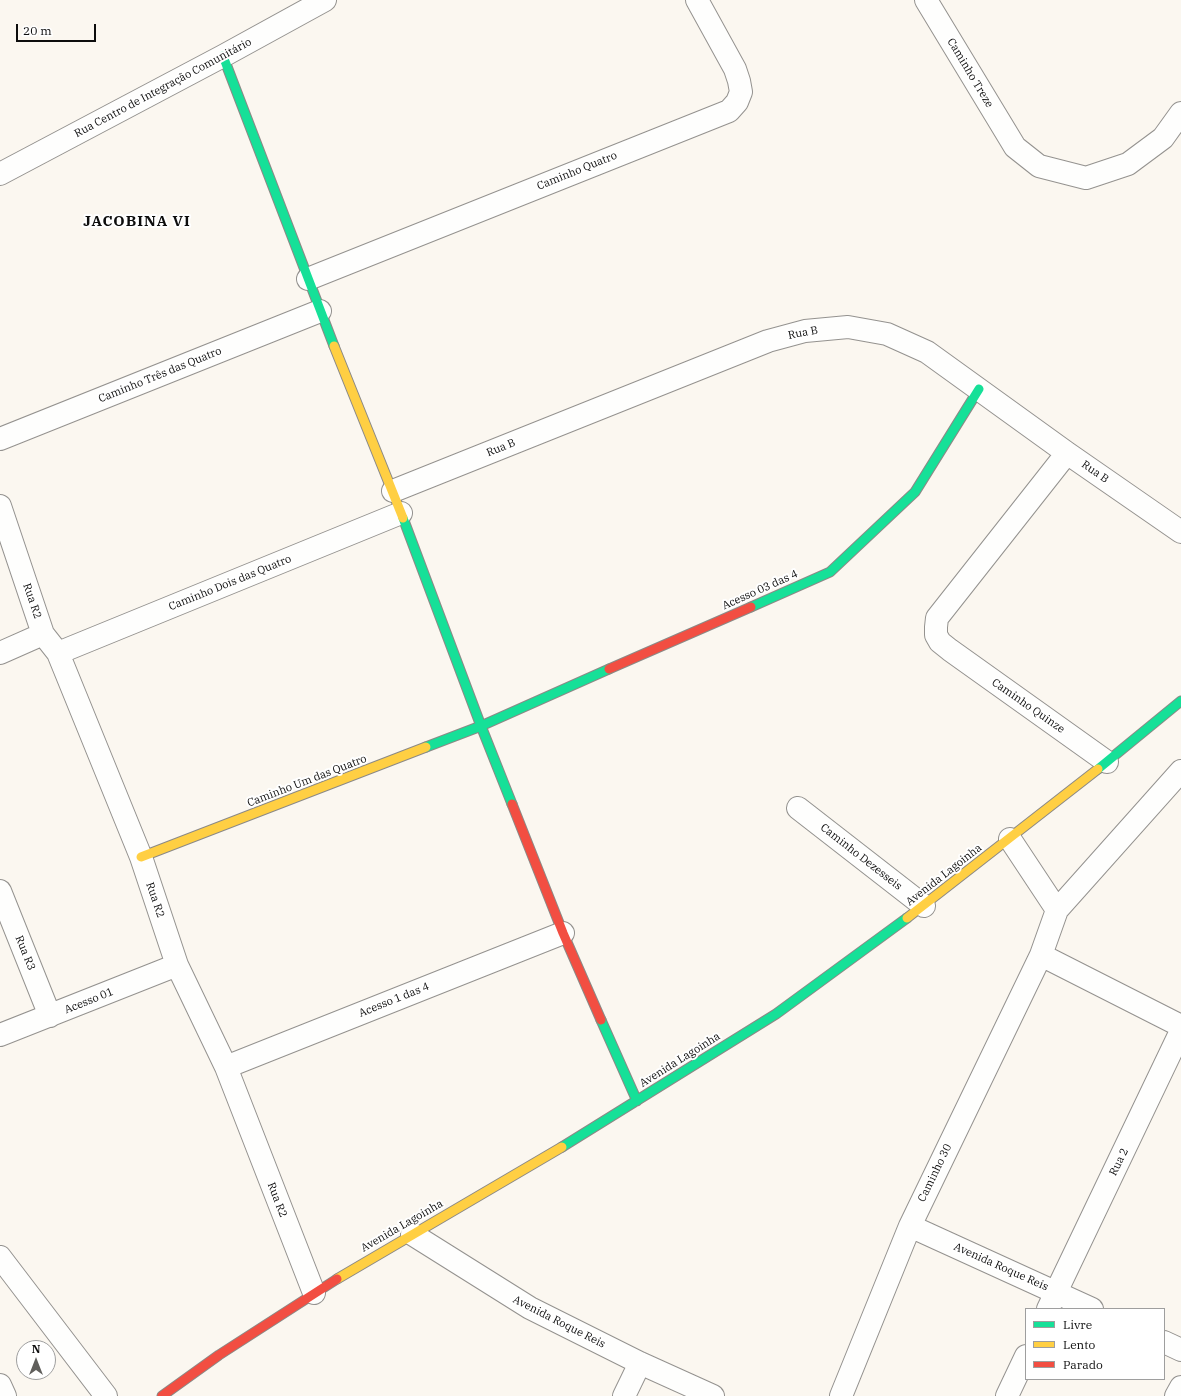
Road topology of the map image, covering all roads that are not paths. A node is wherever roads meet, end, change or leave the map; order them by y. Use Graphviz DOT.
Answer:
graph roads {
  1 [pos="325,0"];
  2 [pos="697,0"];
  3 [pos="926,0"];
  4 [pos="223,56"];
  5 [pos="1181,113"];
  6 [pos="0,174"];
  7 [pos="308,279"];
  8 [pos="320,311"];
  9 [pos="979,389"];
  10 [pos="0,438"];
  11 [pos="1067,453"];
  12 [pos="393,491"];
  13 [pos="0,506"];
  14 [pos="401,514"];
  15 [pos="1181,532"];
  16 [pos="43,634"];
  17 [pos="0,653"];
  18 [pos="58,653"];
  19 [pos="1181,701"];
  20 [pos="482,726"];
  21 [pos="1107,762"];
  22 [pos="1181,771"];
  23 [pos="798,808"];
  24 [pos="1010,839"];
  25 [pos="141,857"];
  26 [pos="0,891"];
  27 [pos="924,906"];
  28 [pos="1057,910"];
  29 [pos="563,934"];
  30 [pos="1040,955"];
  31 [pos="178,965"];
  32 [pos="50,1016"];
  33 [pos="1181,1026"];
  34 [pos="1181,1031"];
  35 [pos="0,1035"];
  36 [pos="226,1067"];
  37 [pos="637,1101"];
  38 [pos="910,1226"];
  39 [pos="412,1234"];
  40 [pos="0,1257"];
  41 [pos="314,1293"];
  42 [pos="1052,1301"];
  43 [pos="1087,1308"];
  44 [pos="1165,1342"];
  45 [pos="1181,1350"];
  46 [pos="1025,1358"];
  47 [pos="640,1363"];
  48 [pos="0,1385"];
  49 [pos="1181,1387"];
  50 [pos="5,1396"];
  51 [pos="106,1396"];
  52 [pos="162,1396"];
  53 [pos="624,1396"];
  54 [pos="713,1396"];
  55 [pos="841,1396"];
  56 [pos="1007,1396"];
  57 [pos="1176,1396"];
  1 -- 4 [label="street, Rua Centro de Integração Comunitário"];
  2 -- 7 [label="street, Caminho Quatro"];
  3 -- 5 [label="street, Caminho Treze"];
  4 -- 6 [label="street, Rua Centro de Integração Comunitário"];
  4 -- 7 [label="street"];
  7 -- 8 [label="street"];
  8 -- 10 [label="street, Caminho Três das Quatro"];
  8 -- 12 [label="street"];
  9 -- 11 [label="street, Rua B"];
  9 -- 12 [label="street, Rua B"];
  9 -- 20 [label="street, Acesso 03 das 4"];
  11 -- 15 [label="street, Rua B"];
  11 -- 21 [label="street, Caminho Quinze"];
  12 -- 14 [label="street"];
  13 -- 16 [label="street, Rua R2"];
  14 -- 18 [label="street, Caminho Dois das Quatro"];
  14 -- 20 [label="street"];
  16 -- 17 [label="street"];
  16 -- 18 [label="street, Rua R2"];
  18 -- 25 [label="street, Rua R2"];
  19 -- 21 [label="street, Avenida Lagoinha"];
  20 -- 25 [label="street, Caminho Um das Quatro"];
  20 -- 29 [label="street"];
  21 -- 24 [label="street, Avenida Lagoinha"];
  22 -- 28 [label="street"];
  23 -- 27 [label="street, Caminho Dezesseis"];
  24 -- 27 [label="street, Avenida Lagoinha"];
  24 -- 28 [label="street"];
  25 -- 31 [label="street, Rua R2"];
  26 -- 32 [label="street, Rua R3"];
  27 -- 37 [label="street, Avenida Lagoinha"];
  28 -- 30 [label="street, Caminho 30"];
  29 -- 36 [label="street, Acesso 1 das 4"];
  29 -- 37 [label="street"];
  30 -- 33 [label="street"];
  30 -- 38 [label="street, Caminho 30"];
  31 -- 32 [label="street, Acesso 01"];
  31 -- 36 [label="street, Rua R2"];
  32 -- 35 [label="street, Acesso 01"];
  34 -- 42 [label="street, Rua 2"];
  36 -- 41 [label="street, Rua R2"];
  37 -- 39 [label="street, Avenida Lagoinha"];
  38 -- 42 [label="street, Avenida Roque Reis"];
  38 -- 55 [label="street, Caminho 30"];
  39 -- 41 [label="street, Avenida Lagoinha"];
  39 -- 47 [label="street, Avenida Roque Reis"];
  40 -- 51 [label="street"];
  41 -- 52 [label="street, Avenida Lagoinha"];
  42 -- 43 [label="street, Avenida Roque Reis"];
  44 -- 45 [label="street"];
  46 -- 56 [label="street"];
  47 -- 53 [label="street"];
  47 -- 54 [label="street, Avenida Roque Reis"];
  48 -- 50 [label="street"];
  49 -- 57 [label="street"];
}
